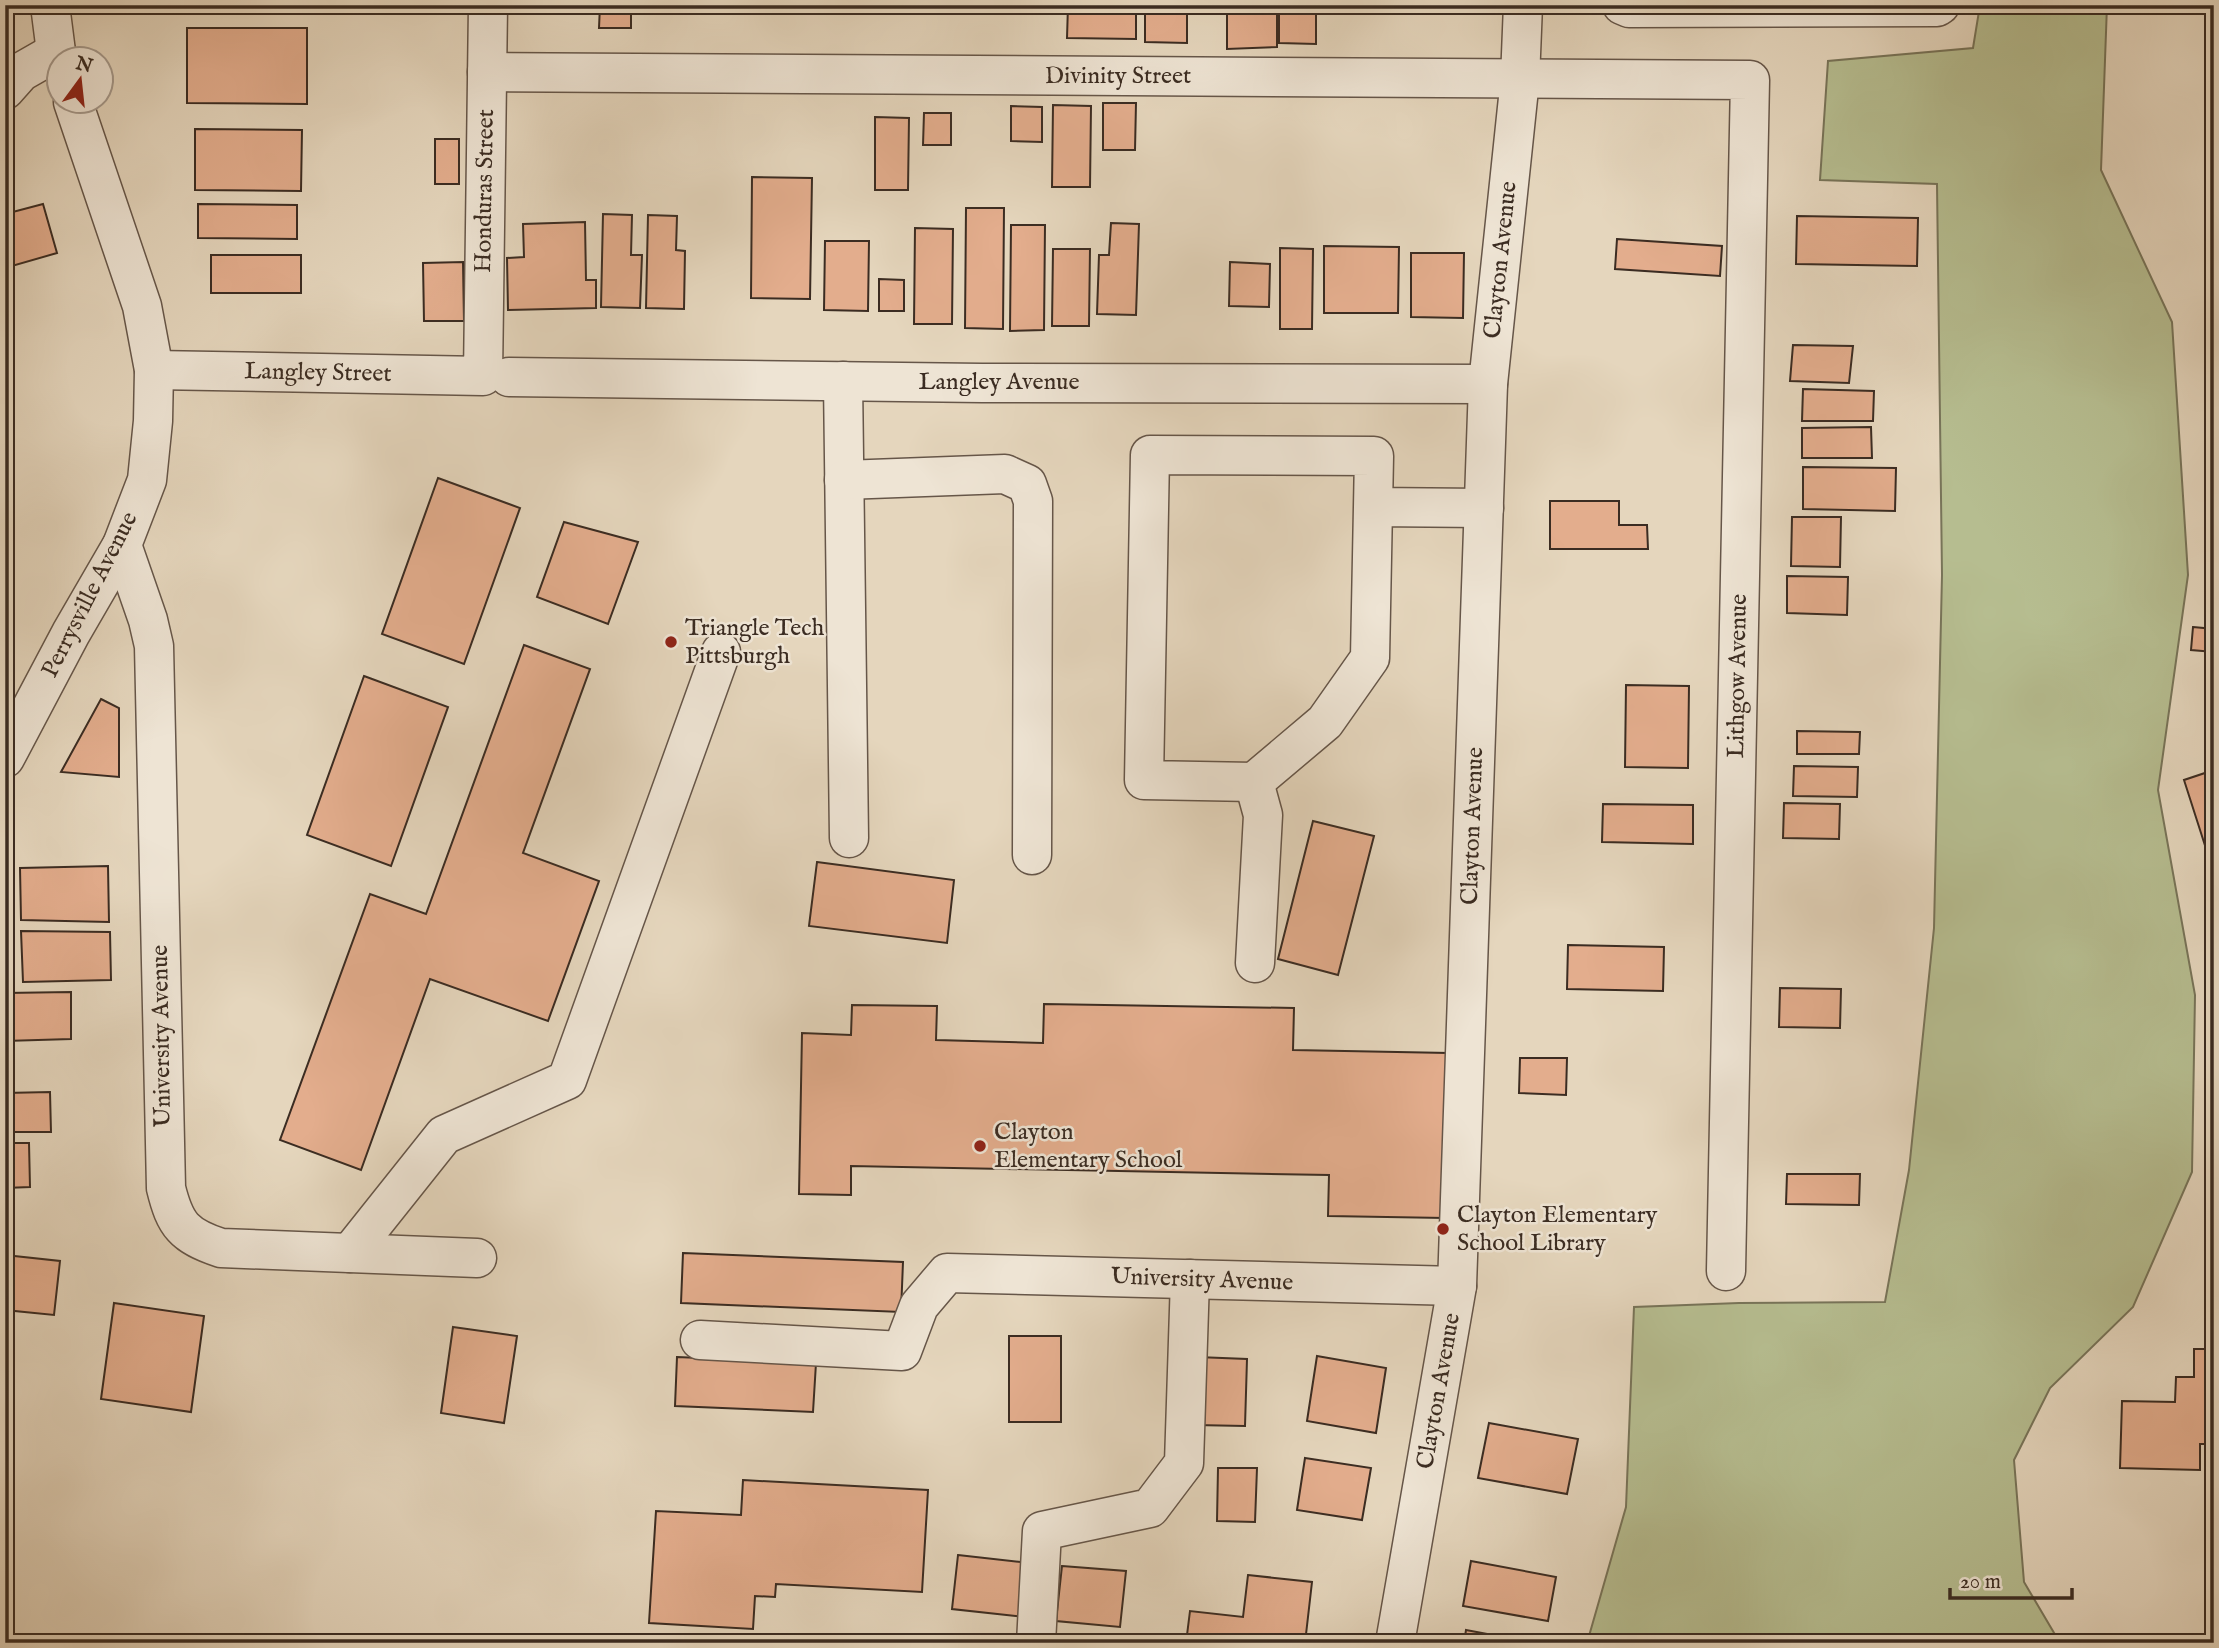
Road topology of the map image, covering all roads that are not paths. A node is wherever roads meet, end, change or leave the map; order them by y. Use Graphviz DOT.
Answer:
graph roads {
  1 [pos="50,5"];
  2 [pos="488,5"];
  3 [pos="1524,5"];
  4 [pos="1622,5"];
  5 [pos="1940,5"];
  6 [pos="56,46"];
  7 [pos="46,62"];
  8 [pos="487,72"];
  9 [pos="1520,79"];
  10 [pos="1749,80"];
  11 [pos="5,89"];
  12 [pos="78,116"];
  13 [pos="154,370"];
  14 [pos="496,377"];
  15 [pos="843,381"];
  16 [pos="1488,384"];
  17 [pos="845,480"];
  18 [pos="1373,507"];
  19 [pos="1484,508"];
  20 [pos="122,545"];
  21 [pos="720,652"];
  22 [pos="5,758"];
  23 [pos="1254,782"];
  24 [pos="849,838"];
  25 [pos="1032,855"];
  26 [pos="1255,963"];
  27 [pos="350,1253"];
  28 [pos="477,1258"];
  29 [pos="1726,1271"];
  30 [pos="1190,1279"];
  31 [pos="1457,1286"];
  32 [pos="699,1340"];
  33 [pos="1036,1643"];
  34 [pos="1395,1643"];
  1 -- 6 [label="street"];
  2 -- 8 [label="street, Honduras Street"];
  3 -- 9 [label="street, Clayton Avenue"];
  4 -- 5 [label="street"];
  7 -- 11 [label="street"];
  8 -- 9 [label="street, Divinity Street"];
  8 -- 14 [label="street, Honduras Street"];
  9 -- 10 [label="street, Divinity Street"];
  9 -- 16 [label="street, Clayton Avenue"];
  10 -- 29 [label="street, Lithgow Avenue"];
  12 -- 13 [label="street, Perrysville Avenue"];
  13 -- 14 [label="street, Langley Street"];
  13 -- 20 [label="street, Perrysville Avenue"];
  14 -- 15 [label="street, Langley Avenue"];
  15 -- 16 [label="street, Langley Avenue"];
  15 -- 17 [label="street"];
  16 -- 19 [label="street, Clayton Avenue"];
  17 -- 24 [label="street"];
  17 -- 25 [label="street"];
  18 -- 19 [label="street"];
  18 -- 23 [label="street"];
  18 -- 23 [label="street"];
  19 -- 31 [label="street, Clayton Avenue"];
  20 -- 22 [label="street, Perrysville Avenue"];
  20 -- 27 [label="street, University Avenue"];
  21 -- 27 [label="street"];
  23 -- 26 [label="street"];
  27 -- 28 [label="street, University Avenue"];
  30 -- 31 [label="street, University Avenue"];
  30 -- 32 [label="street, University Avenue"];
  30 -- 33 [label="street"];
  31 -- 34 [label="street, Clayton Avenue"];
}
